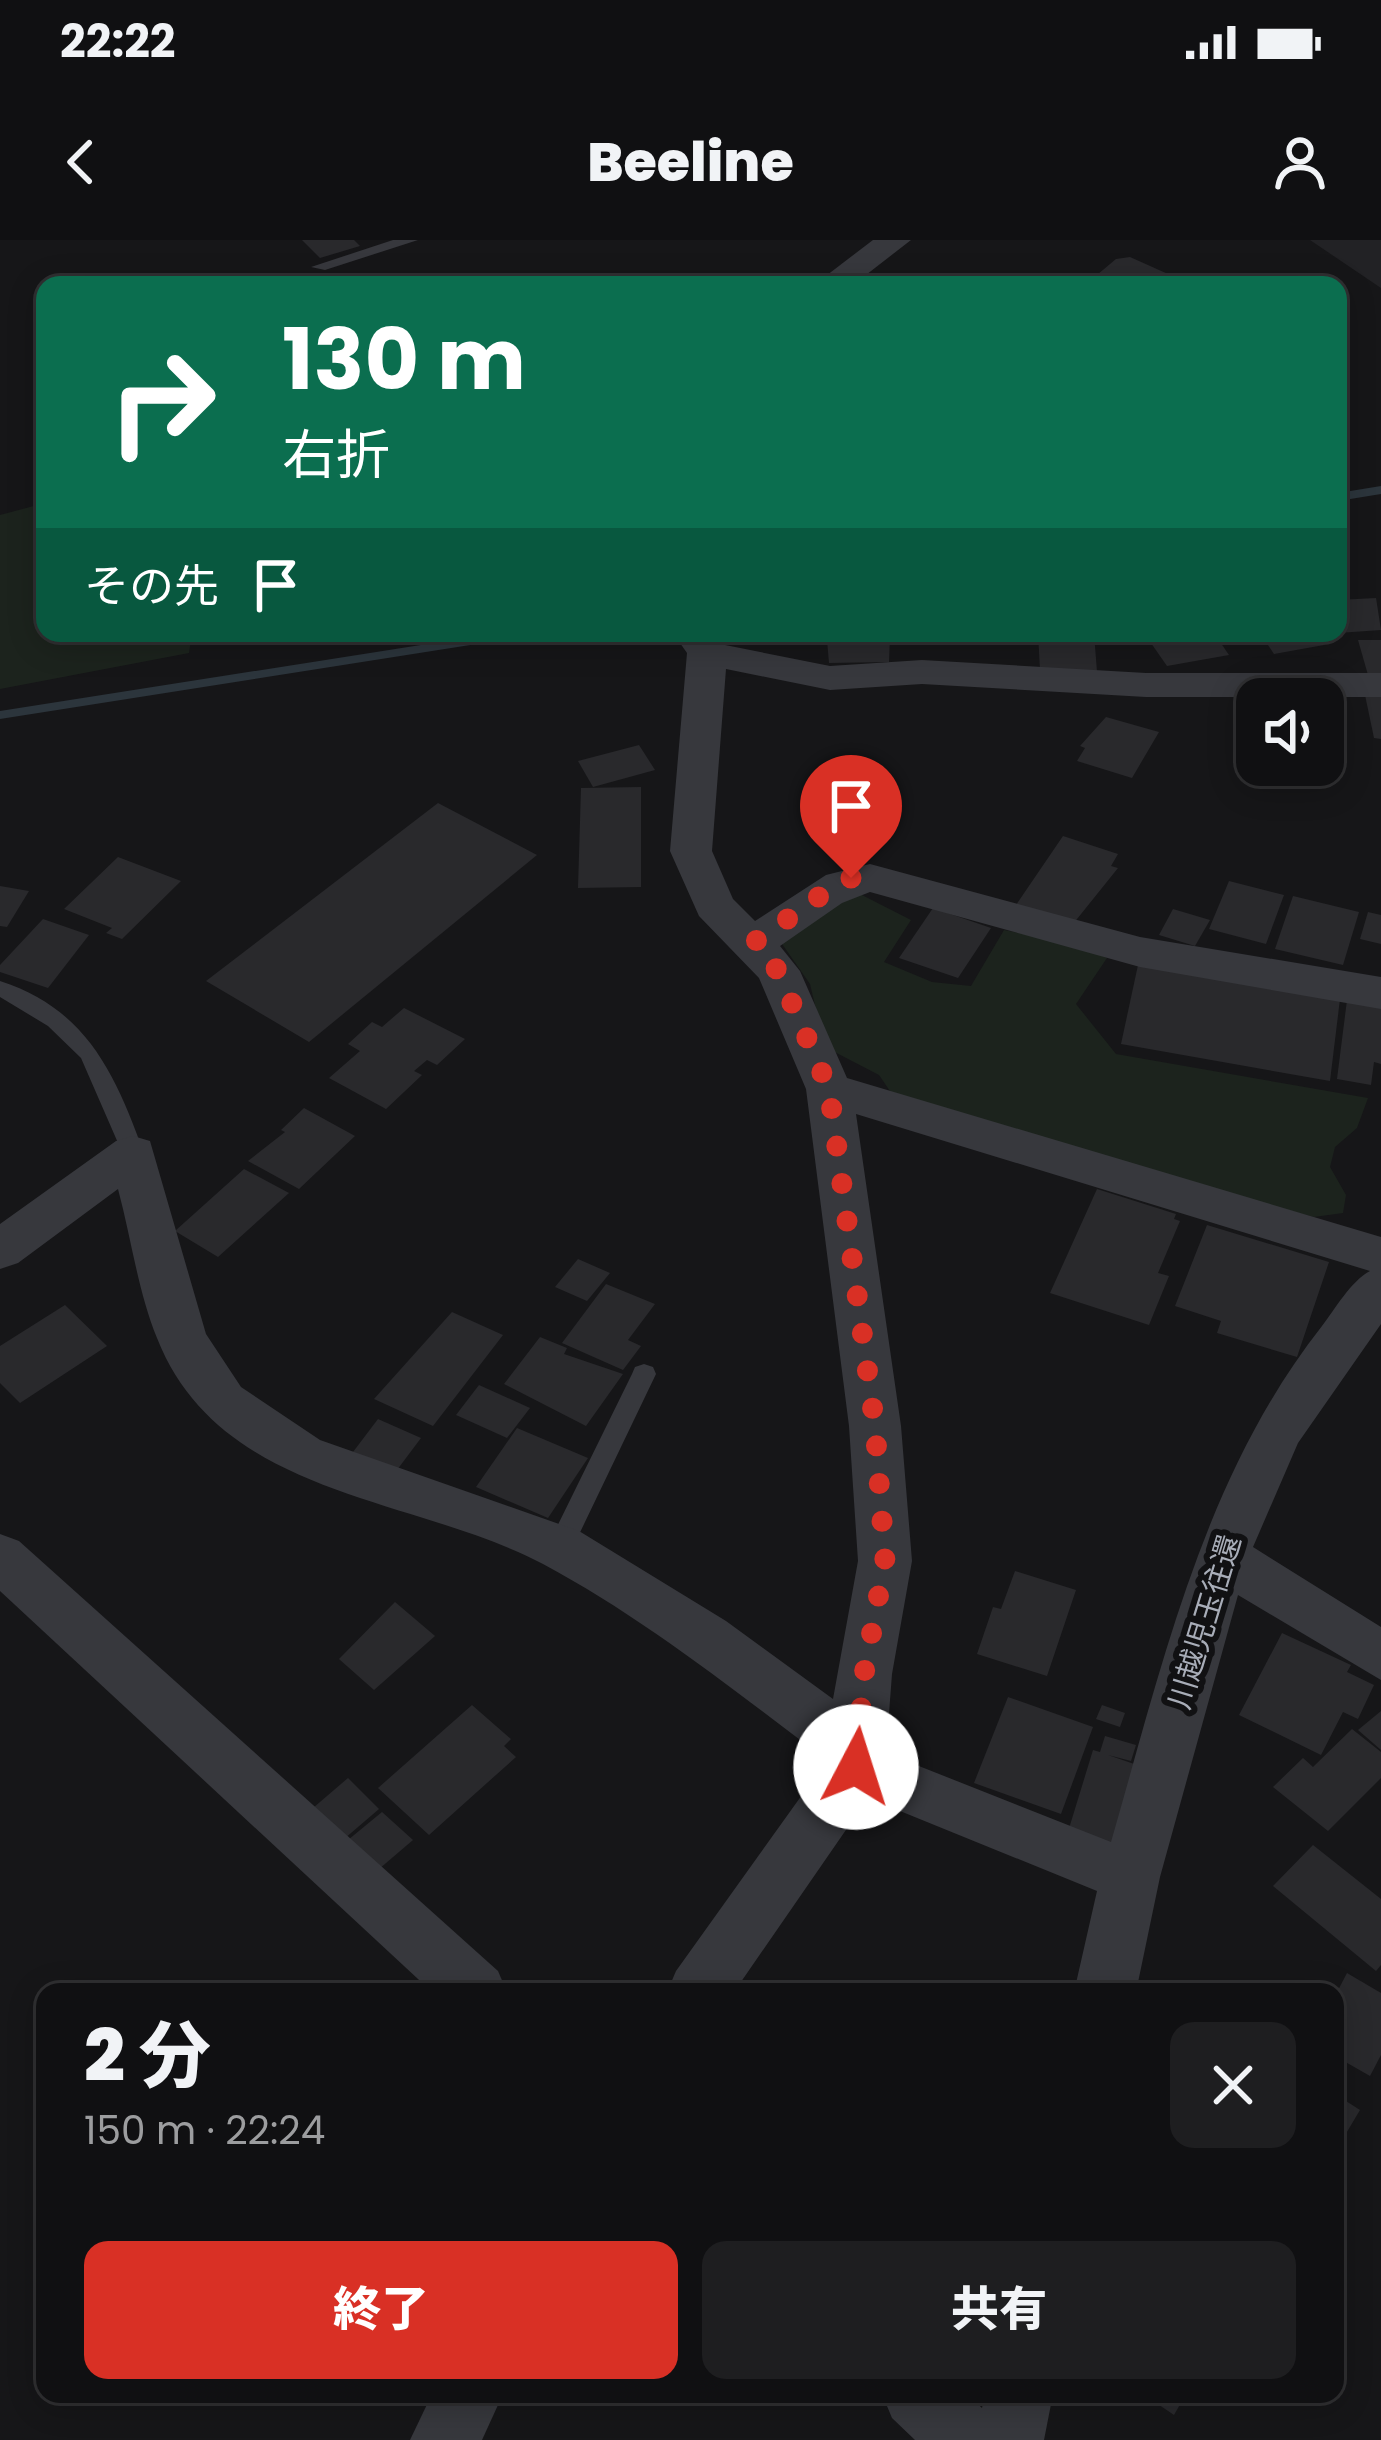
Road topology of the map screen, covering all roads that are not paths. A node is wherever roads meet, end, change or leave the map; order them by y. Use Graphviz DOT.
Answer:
graph roads {
  1 [pos="410,240"];
  2 [pos="895,240"];
  3 [pos="320,267"];
  4 [pos="844,276"];
  5 [pos="700,643"];
  6 [pos="1381,685"];
  7 [pos="754,942"];
  8 [pos="0,988"];
  9 [pos="1381,993"];
  10 [pos="829,1089"];
  11 [pos="133,1153"];
  12 [pos="0,1250"];
  13 [pos="1381,1256"];
  14 [pos="1381,1287"];
  15 [pos="644,1374"];
  16 [pos="560,1547"];
  17 [pos="1222,1556"];
  18 [pos="0,1557"];
  19 [pos="1381,1656"];
  20 [pos="857,1759"];
  21 [pos="1130,1877"];
  22 [pos="466,1983"];
  23 [pos="704,1983"];
  24 [pos="1108,1983"];
  25 [pos="464,2403"];
  26 [pos="926,2403"];
  27 [pos="1017,2403"];
  28 [pos="445,2440"];
  29 [pos="966,2440"];
  30 [pos="1009,2440"];
  1 -- 3 [label="lane"];
  2 -- 4 [label="street"];
  5 -- 6 [label="street"];
  5 -- 7 [label="street"];
  7 -- 9 [label="street"];
  7 -- 10 [label="street"];
  8 -- 11 [label="lane"];
  10 -- 13 [label="street"];
  10 -- 20 [label="street"];
  11 -- 12 [label="street"];
  11 -- 16 [label="street"];
  14 -- 17 [label="street, 川越児玉往還"];
  15 -- 16 [label="lane"];
  16 -- 20 [label="street"];
  17 -- 19 [label="street"];
  17 -- 21 [label="street, 川越児玉往還"];
  18 -- 22 [label="street"];
  20 -- 21 [label="street"];
  20 -- 23 [label="street"];
  21 -- 24 [label="street, 川越児玉往還"];
  25 -- 28 [label="street"];
  26 -- 29 [label="street"];
  27 -- 30 [label="street"];
}
